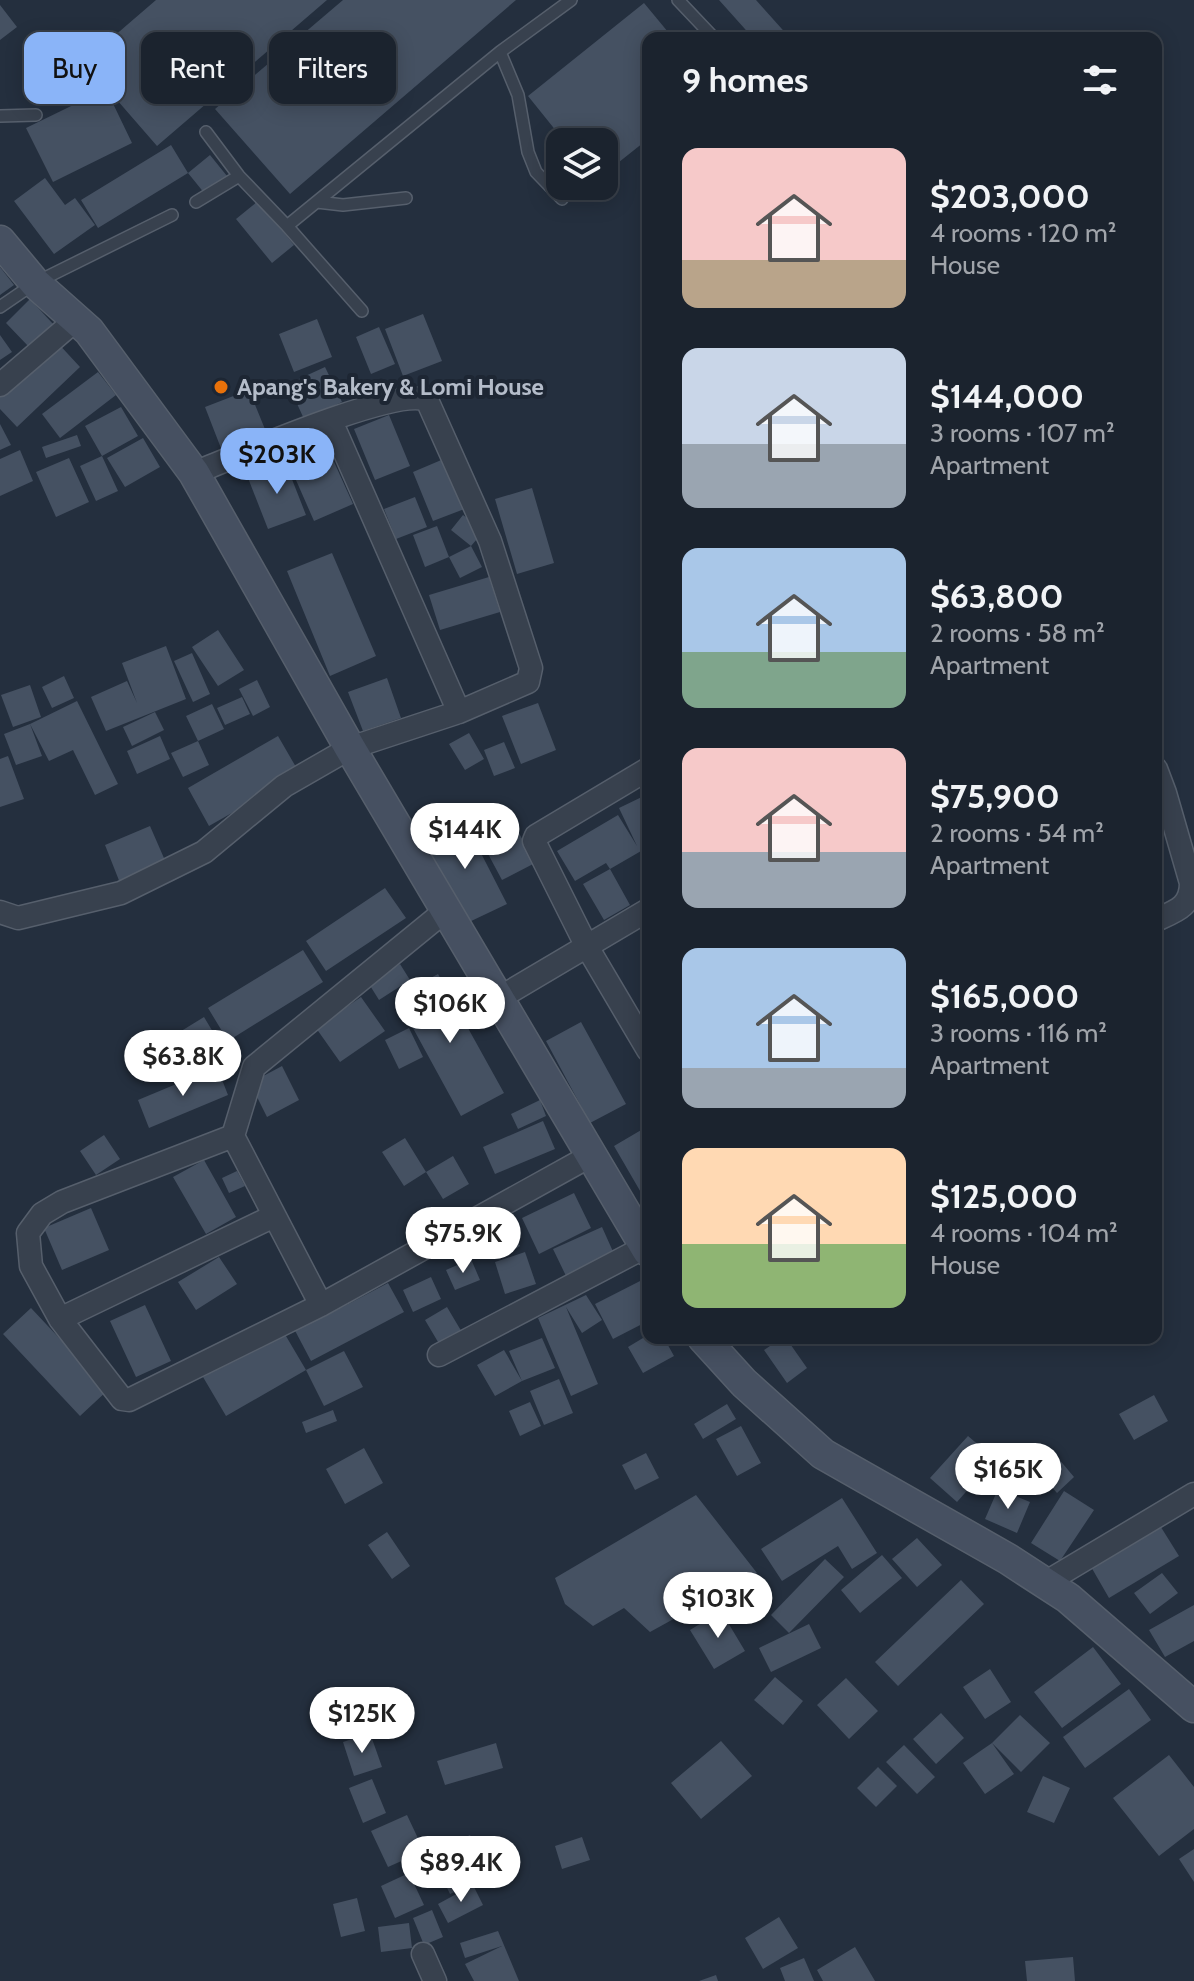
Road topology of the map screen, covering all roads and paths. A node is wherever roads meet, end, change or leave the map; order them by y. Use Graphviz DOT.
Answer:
graph roads {
  1 [pos="571,0"];
  2 [pos="678,0"];
  3 [pos="708,32"];
  4 [pos="500,52"];
  5 [pos="36,115"];
  6 [pos="0,116"];
  7 [pos="206,132"];
  8 [pos="239,176"];
  9 [pos="546,182"];
  10 [pos="406,198"];
  11 [pos="196,202"];
  12 [pos="317,202"];
  13 [pos="172,215"];
  14 [pos="287,226"];
  15 [pos="0,241"];
  16 [pos="35,283"];
  17 [pos="0,307"];
  18 [pos="362,311"];
  19 [pos="78,318"];
  20 [pos="0,385"];
  21 [pos="331,421"];
  22 [pos="194,473"];
  23 [pos="459,712"];
  24 [pos="350,748"];
  25 [pos="642,773"];
  26 [pos="1162,801"];
  27 [pos="445,911"];
  28 [pos="0,912"];
  29 [pos="642,913"];
  30 [pos="1162,917"];
  31 [pos="586,945"];
  32 [pos="496,1000"];
  33 [pos="642,1040"];
  34 [pos="233,1136"];
  35 [pos="590,1156"];
  36 [pos="274,1216"];
  37 [pos="642,1241"];
  38 [pos="642,1252"];
  39 [pos="321,1305"];
  40 [pos="60,1319"];
  41 [pos="708,1344"];
  42 [pos="439,1355"];
  43 [pos="1194,1494"];
  44 [pos="1057,1591"];
  45 [pos="1194,1707"];
  46 [pos="423,1954"];
  47 [pos="435,1981"];
  1 -- 4 [label="lane"];
  2 -- 3 [label="lane"];
  4 -- 9 [label="lane"];
  4 -- 12 [label="lane"];
  5 -- 6 [label="lane"];
  7 -- 8 [label="lane"];
  8 -- 11 [label="lane"];
  8 -- 14 [label="lane"];
  10 -- 12 [label="lane"];
  12 -- 14 [label="lane"];
  13 -- 16 [label="lane"];
  14 -- 18 [label="lane"];
  15 -- 16 [label="main road"];
  16 -- 17 [label="lane"];
  16 -- 19 [label="main road"];
  19 -- 20 [label="street"];
  19 -- 22 [label="main road"];
  21 -- 22 [label="street"];
  21 -- 23 [label="street"];
  21 -- 23 [label="street"];
  22 -- 24 [label="main road"];
  23 -- 24 [label="street"];
  24 -- 27 [label="main road"];
  24 -- 28 [label="street"];
  25 -- 31 [label="street"];
  26 -- 30 [label="street"];
  27 -- 32 [label="main road"];
  27 -- 34 [label="street"];
  29 -- 31 [label="street"];
  31 -- 32 [label="street"];
  31 -- 33 [label="street"];
  32 -- 35 [label="main road"];
  34 -- 36 [label="street"];
  34 -- 40 [label="street"];
  35 -- 37 [label="main road"];
  35 -- 39 [label="street"];
  36 -- 39 [label="street"];
  36 -- 40 [label="street"];
  38 -- 42 [label="street"];
  39 -- 40 [label="street"];
  41 -- 44 [label="main road"];
  43 -- 44 [label="street"];
  44 -- 45 [label="main road"];
  46 -- 47 [label="street"];
}
